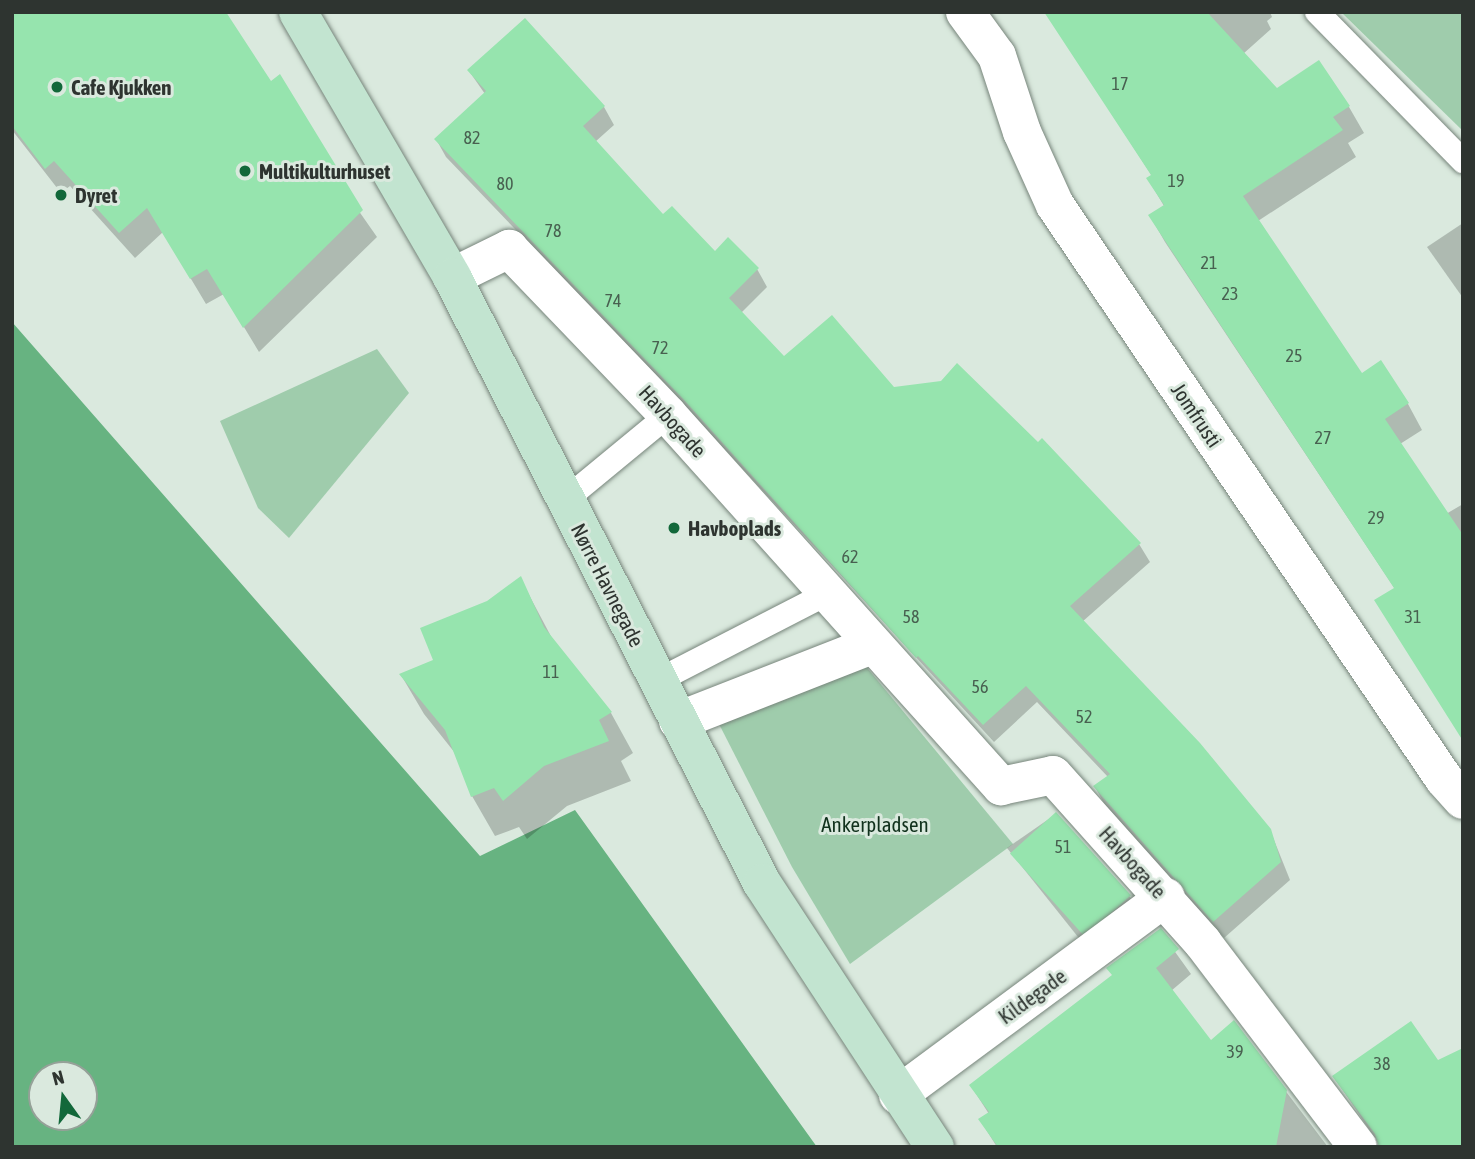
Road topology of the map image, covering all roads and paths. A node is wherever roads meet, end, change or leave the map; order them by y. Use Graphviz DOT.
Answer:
graph roads {
  1 [pos="298,12"];
  2 [pos="965,12"];
  3 [pos="1317,12"];
  4 [pos="1463,161"];
  5 [pos="452,277"];
  6 [pos="668,415"];
  7 [pos="565,500"];
  8 [pos="826,594"];
  9 [pos="872,645"];
  10 [pos="657,681"];
  11 [pos="677,722"];
  12 [pos="1463,800"];
  13 [pos="1166,897"];
  14 [pos="898,1095"];
  15 [pos="935,1147"];
  16 [pos="1358,1147"];
  1 -- 5 [label="street, Nørre Havnegade"];
  2 -- 12 [label="street, Jomfrusti"];
  3 -- 4 [label="lane"];
  5 -- 6 [label="street, Havbogade"];
  5 -- 7 [label="street, Nørre Havnegade"];
  6 -- 7 [label="lane"];
  6 -- 8 [label="street, Havbogade"];
  7 -- 10 [label="street, Nørre Havnegade"];
  8 -- 9 [label="street, Havbogade"];
  8 -- 10 [label="lane"];
  9 -- 11 [label="street"];
  9 -- 13 [label="street, Havbogade"];
  10 -- 11 [label="street, Nørre Havnegade"];
  11 -- 14 [label="street, Nørre Havnegade"];
  13 -- 14 [label="street, Kildegade"];
  13 -- 16 [label="street, Havbogade"];
  14 -- 15 [label="street, Nørre Havnegade"];
}
